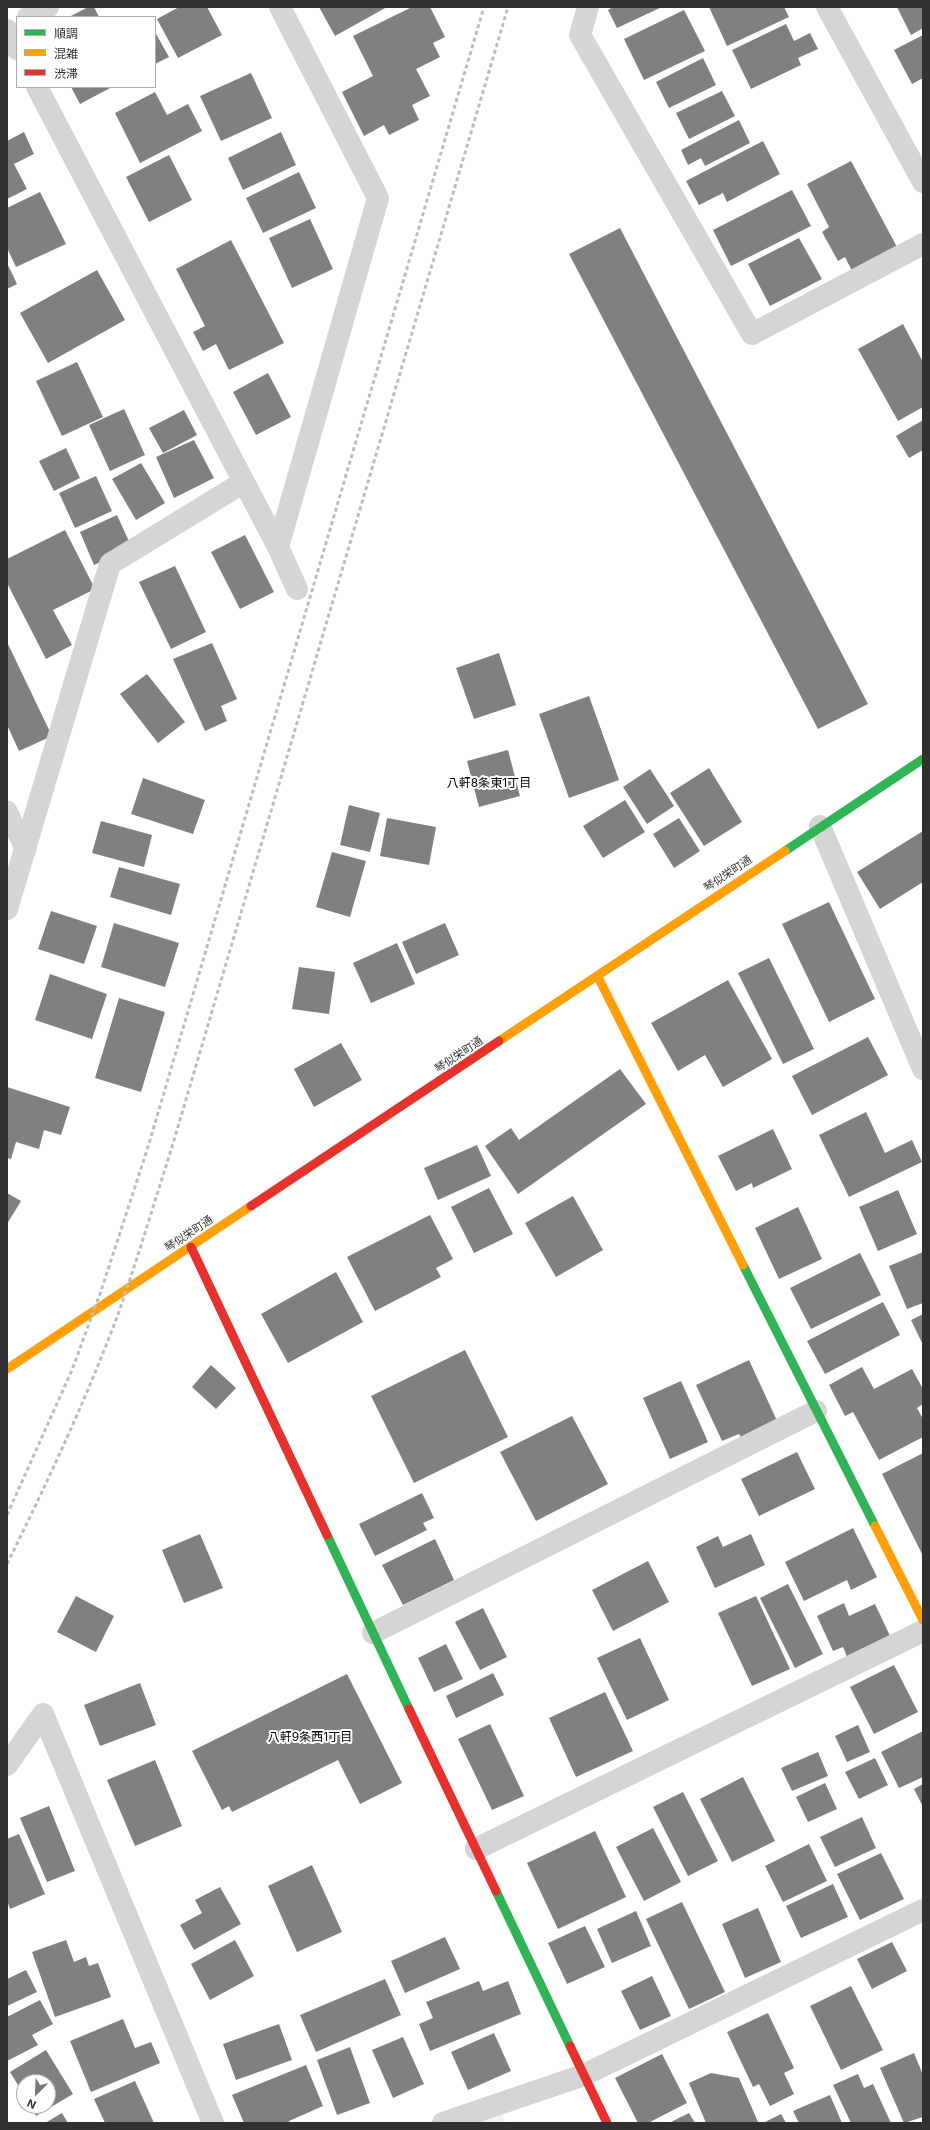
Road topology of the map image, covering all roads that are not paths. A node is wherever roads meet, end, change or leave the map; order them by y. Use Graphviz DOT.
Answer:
graph roads {
  1 [pos="48,7"];
  2 [pos="280,7"];
  3 [pos="588,7"];
  4 [pos="827,7"];
  5 [pos="30,16"];
  6 [pos="16,24"];
  7 [pos="7,29"];
  8 [pos="16,47"];
  9 [pos="38,88"];
  10 [pos="923,182"];
  11 [pos="923,244"];
  12 [pos="244,482"];
  13 [pos="278,547"];
  14 [pos="297,589"];
  15 [pos="923,759"];
  16 [pos="7,811"];
  17 [pos="820,826"];
  18 [pos="26,850"];
  19 [pos="7,909"];
  20 [pos="598,977"];
  21 [pos="923,1069"];
  22 [pos="191,1247"];
  23 [pos="7,1369"];
  24 [pos="816,1411"];
  25 [pos="923,1620"];
  26 [pos="923,1631"];
  27 [pos="373,1633"];
  28 [pos="7,1766"];
  29 [pos="476,1849"];
  30 [pos="923,1910"];
  31 [pos="584,2075"];
  32 [pos="213,2123"];
  33 [pos="443,2123"];
  34 [pos="607,2123"];
  1 -- 5 [label="street"];
  2 -- 13 [label="street"];
  3 -- 11 [label="street"];
  4 -- 10 [label="street"];
  6 -- 7 [label="street"];
  7 -- 8 [label="street"];
  9 -- 12 [label="street"];
  12 -- 13 [label="street"];
  12 -- 18 [label="street"];
  13 -- 14 [label="street"];
  15 -- 17 [label="street, 琴似栄町通"];
  16 -- 18 [label="lane"];
  17 -- 20 [label="street, 琴似栄町通"];
  17 -- 21 [label="street"];
  18 -- 19 [label="street"];
  20 -- 22 [label="street, 琴似栄町通"];
  20 -- 24 [label="street"];
  22 -- 23 [label="street, 琴似栄町通"];
  22 -- 27 [label="street"];
  24 -- 25 [label="street"];
  24 -- 27 [label="street"];
  26 -- 29 [label="street"];
  27 -- 29 [label="street"];
  28 -- 32 [label="street"];
  29 -- 31 [label="street"];
  30 -- 31 [label="street"];
  31 -- 33 [label="street"];
  31 -- 34 [label="street"];
}
